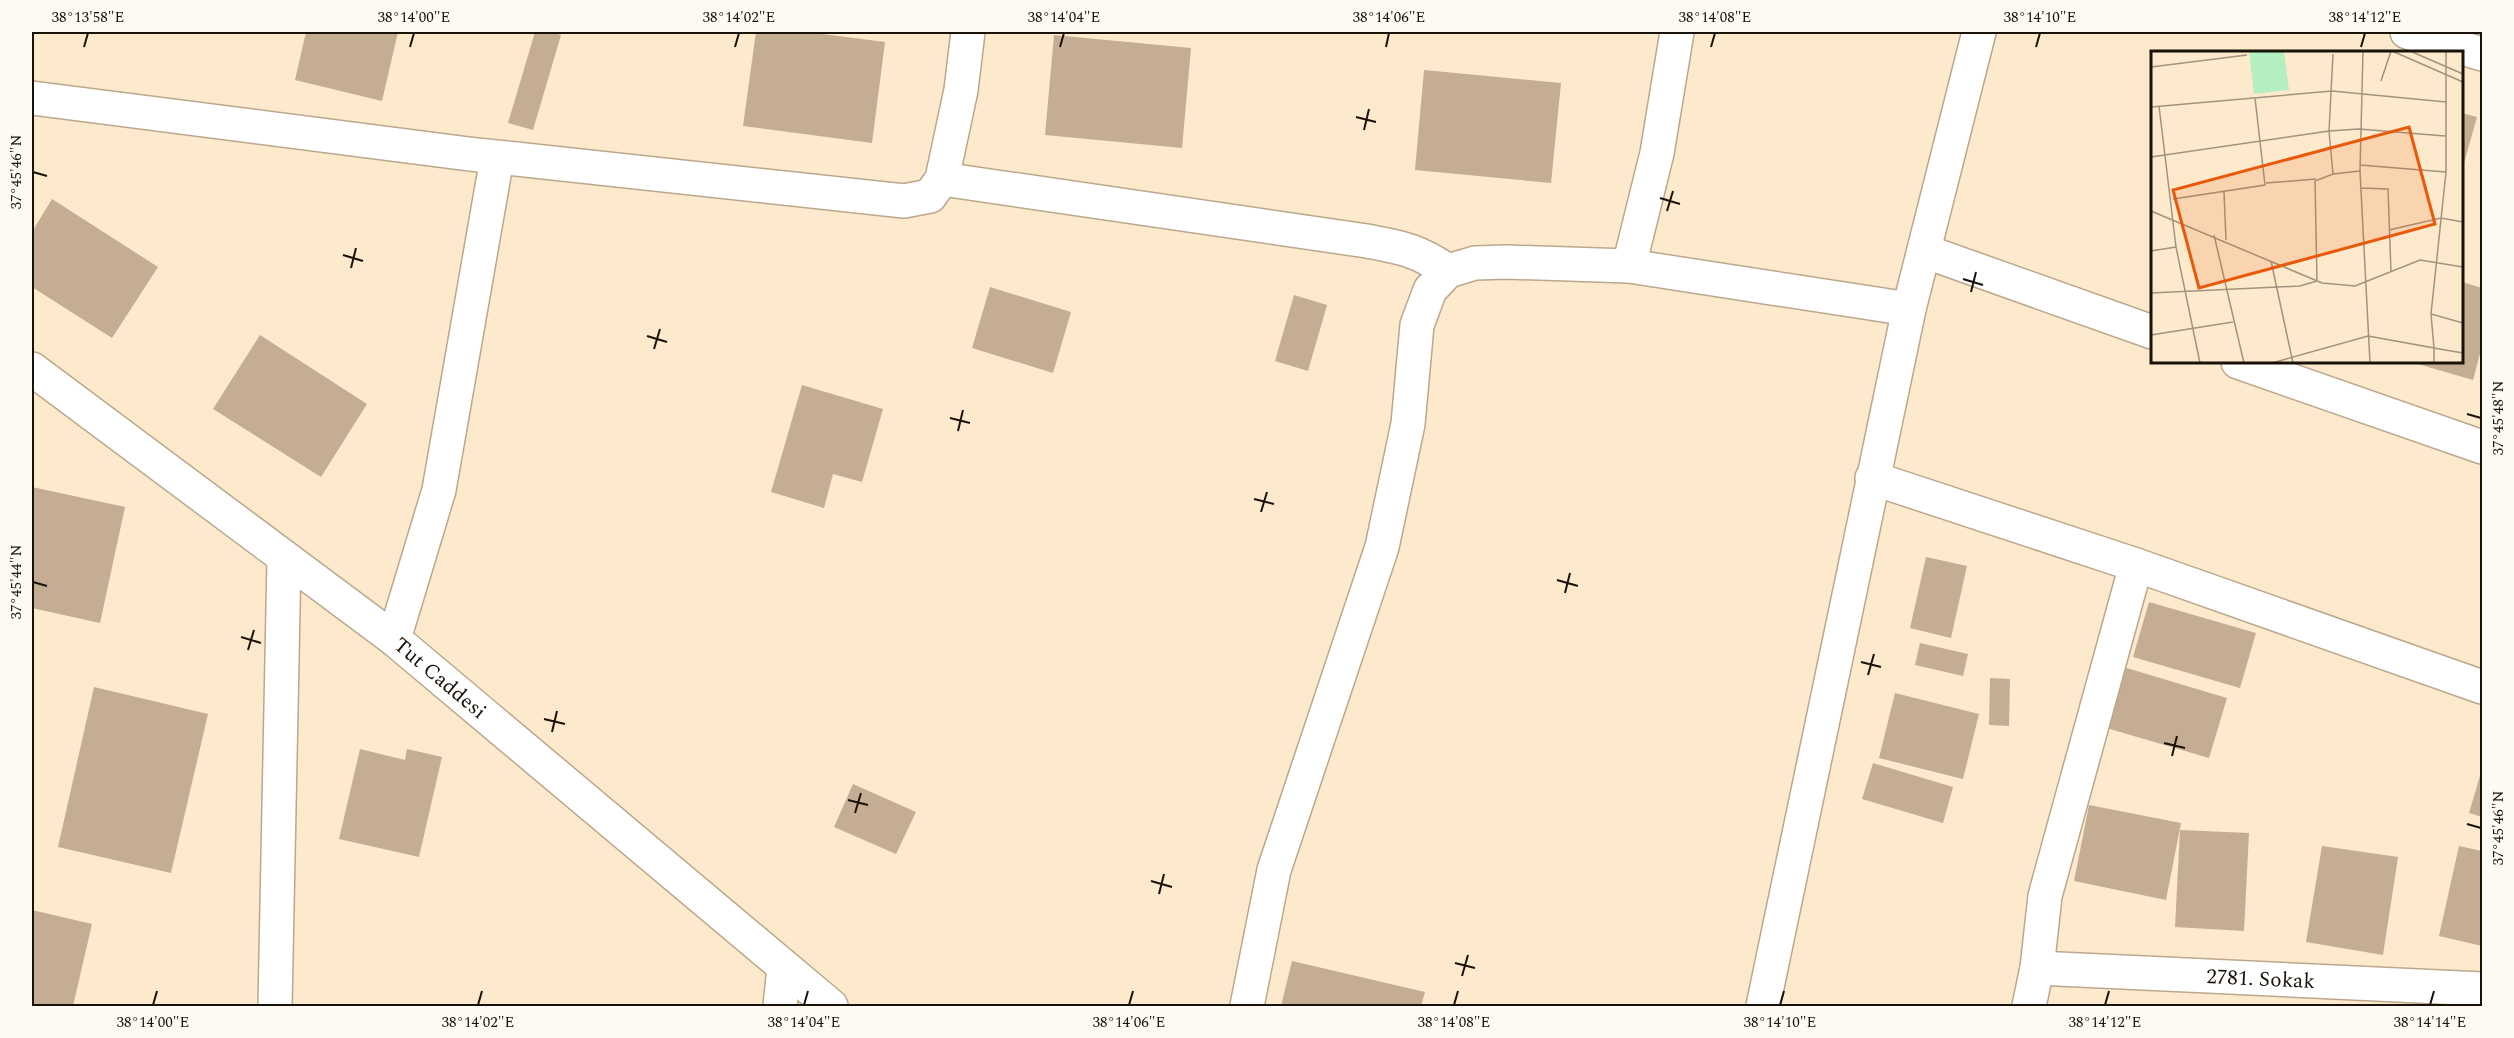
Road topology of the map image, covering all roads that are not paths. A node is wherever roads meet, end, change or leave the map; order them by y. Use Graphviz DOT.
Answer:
graph roads {
  1 [pos="968,32"];
  2 [pos="1677,32"];
  3 [pos="1979,32"];
  4 [pos="2407,32"];
  5 [pos="2482,54"];
  6 [pos="32,98"];
  7 [pos="497,158"];
  8 [pos="942,179"];
  9 [pos="1924,252"];
  10 [pos="1629,266"];
  11 [pos="1448,271"];
  12 [pos="1909,309"];
  13 [pos="2151,332"];
  14 [pos="2241,363"];
  15 [pos="32,369"];
  16 [pos="2482,447"];
  17 [pos="1872,478"];
  18 [pos="284,558"];
  19 [pos="2136,565"];
  20 [pos="394,639"];
  21 [pos="2482,687"];
  22 [pos="784,967"];
  23 [pos="2037,968"];
  24 [pos="2482,989"];
  25 [pos="274,1006"];
  26 [pos="780,1006"];
  27 [pos="831,1006"];
  28 [pos="1247,1006"];
  29 [pos="1763,1006"];
  30 [pos="2029,1006"];
  1 -- 8 [label="street"];
  2 -- 10 [label="street"];
  3 -- 9 [label="street"];
  4 -- 5 [label="street"];
  6 -- 7 [label="street"];
  7 -- 8 [label="street"];
  7 -- 20 [label="street"];
  8 -- 11 [label="street"];
  9 -- 12 [label="street"];
  9 -- 13 [label="street"];
  10 -- 11 [label="street"];
  10 -- 12 [label="street"];
  11 -- 28 [label="street"];
  12 -- 17 [label="street"];
  14 -- 16 [label="street"];
  15 -- 18 [label="street, Tut Caddesi"];
  17 -- 19 [label="street"];
  17 -- 29 [label="street"];
  18 -- 20 [label="street, Tut Caddesi"];
  18 -- 25 [label="street"];
  19 -- 21 [label="street"];
  19 -- 23 [label="street"];
  20 -- 22 [label="street, Tut Caddesi"];
  22 -- 26 [label="street"];
  22 -- 27 [label="street, Tut Caddesi"];
  23 -- 24 [label="street, 2781. Sokak"];
  23 -- 30 [label="street"];
}
